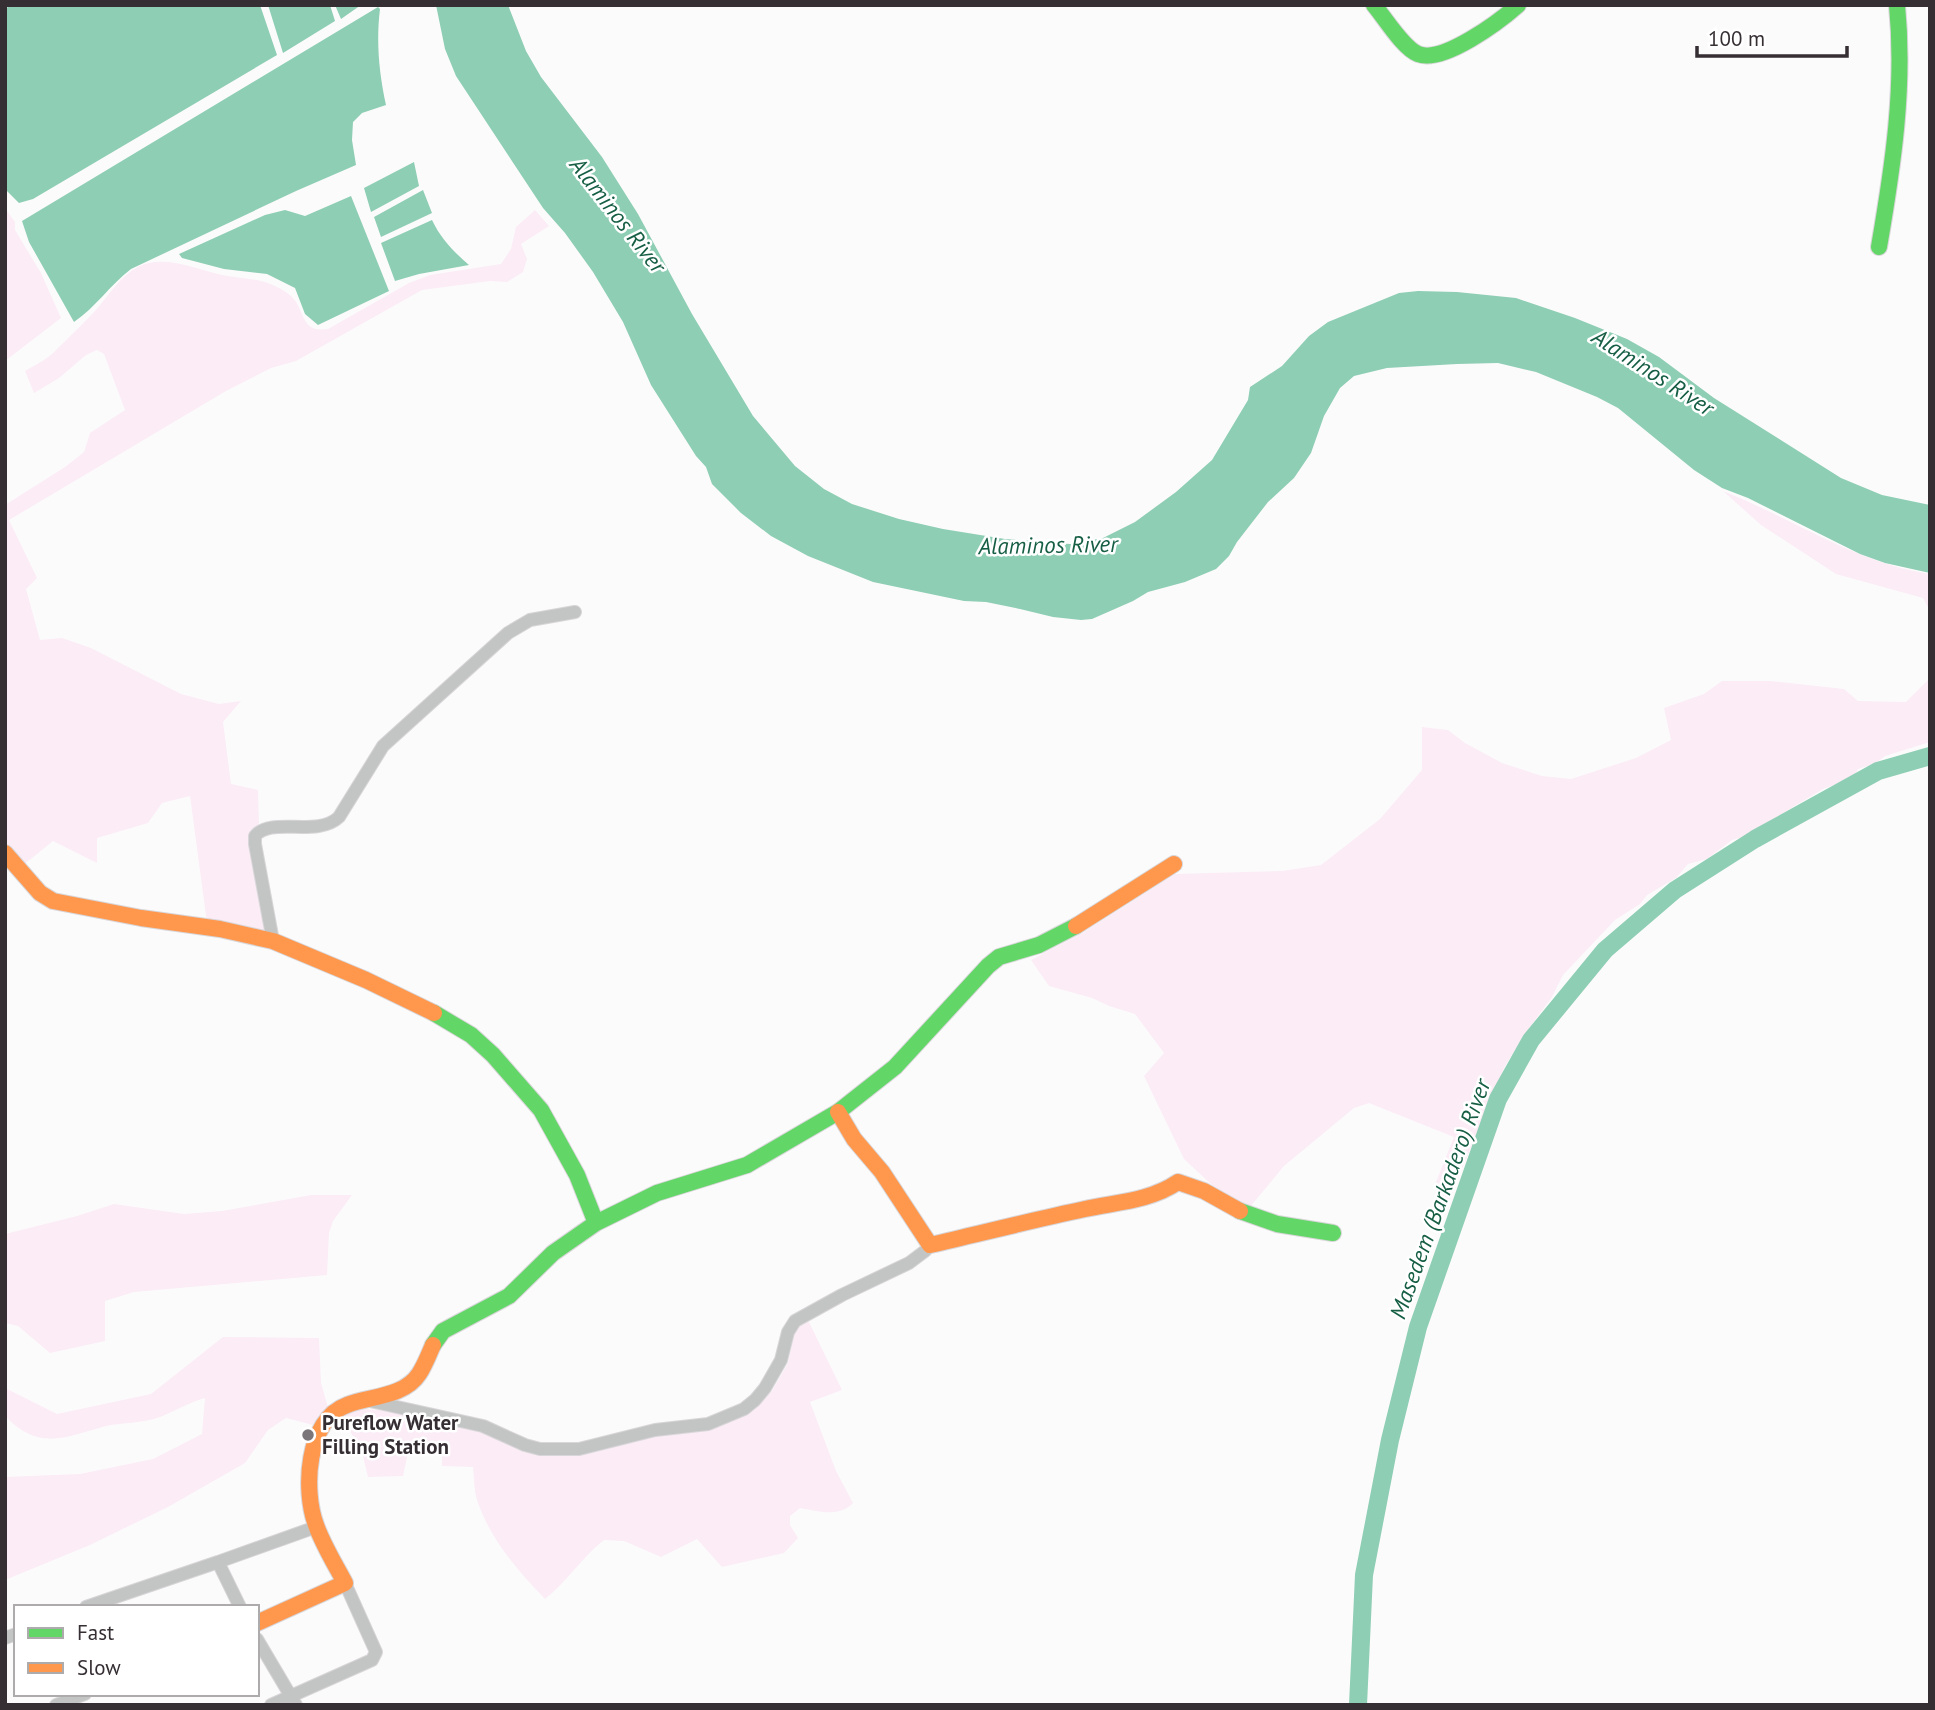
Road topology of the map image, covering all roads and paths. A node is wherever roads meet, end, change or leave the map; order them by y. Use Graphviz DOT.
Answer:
graph roads {
  1 [pos="1374,5"];
  2 [pos="1518,5"];
  3 [pos="1897,5"];
  4 [pos="1879,247"];
  5 [pos="575,612"];
  6 [pos="5,853"];
  7 [pos="1174,863"];
  8 [pos="273,940"];
  9 [pos="838,1112"];
  10 [pos="596,1223"];
  11 [pos="1333,1233"];
  12 [pos="930,1245"];
  13 [pos="366,1401"];
  14 [pos="316,1527"];
  15 [pos="218,1562"];
  16 [pos="345,1583"];
  17 [pos="92,1605"];
  18 [pos="239,1605"];
  19 [pos="259,1622"];
  20 [pos="259,1642"];
  21 [pos="80,1696"];
  22 [pos="294,1701"];
  23 [pos="55,1705"];
  24 [pos="271,1705"];
  1 -- 2 [label="street"];
  3 -- 4 [label="street"];
  5 -- 8 [label="street"];
  6 -- 8 [label="street"];
  7 -- 9 [label="street"];
  8 -- 10 [label="street"];
  9 -- 10 [label="street"];
  9 -- 12 [label="street"];
  10 -- 13 [label="street"];
  11 -- 12 [label="street"];
  12 -- 13 [label="street"];
  13 -- 14 [label="street"];
  14 -- 15 [label="street"];
  14 -- 16 [label="street"];
  15 -- 17 [label="street"];
  15 -- 18 [label="street"];
  16 -- 19 [label="street"];
  16 -- 22 [label="street"];
  20 -- 22 [label="street"];
  21 -- 23 [label="street"];
  22 -- 24 [label="street"];
}
